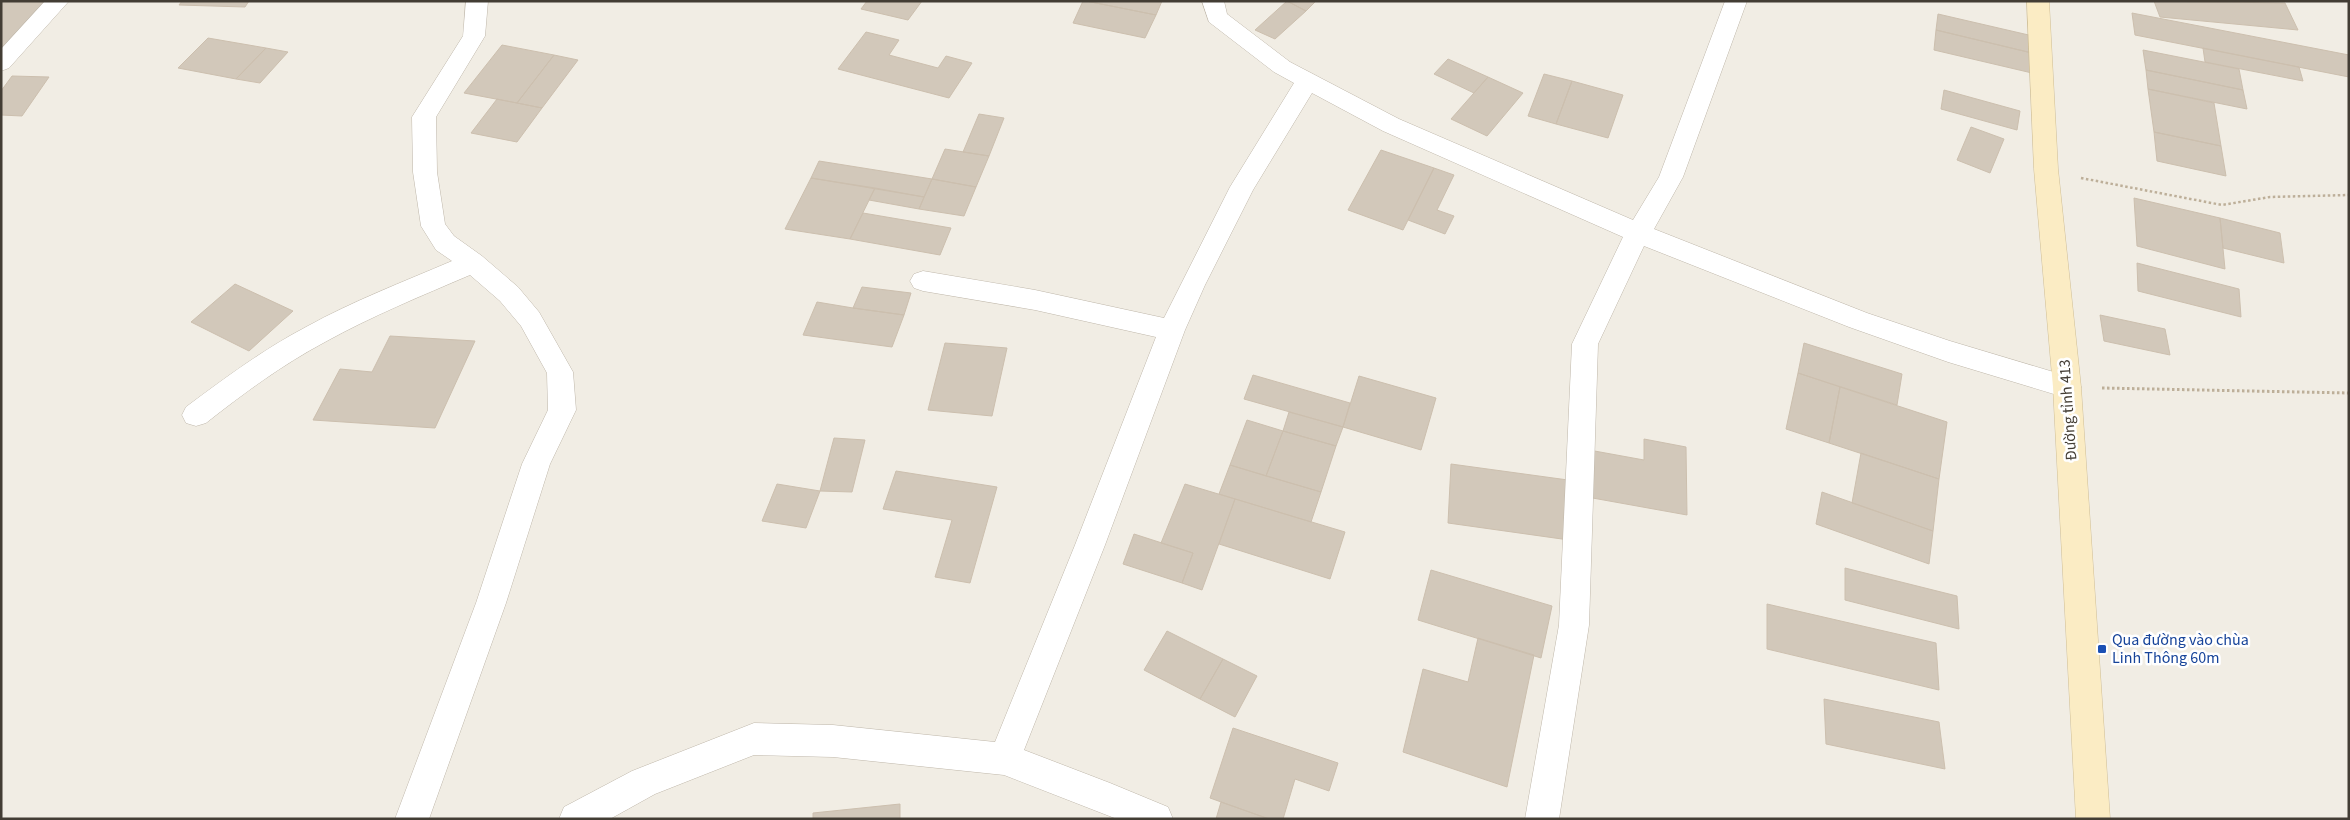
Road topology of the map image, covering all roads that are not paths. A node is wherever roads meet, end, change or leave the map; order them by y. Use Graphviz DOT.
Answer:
graph roads {
  1 [pos="58,1"];
  2 [pos="477,1"];
  3 [pos="1213,1"];
  4 [pos="1736,1"];
  5 [pos="2038,1"];
  6 [pos="1,63"];
  7 [pos="1307,82"];
  8 [pos="1638,232"];
  9 [pos="473,263"];
  10 [pos="923,281"];
  11 [pos="1172,330"];
  12 [pos="2067,387"];
  13 [pos="196,416"];
  14 [pos="1004,759"];
  15 [pos="412,819"];
  16 [pos="576,819"];
  17 [pos="1156,819"];
  18 [pos="1542,819"];
  19 [pos="2093,819"];
  1 -- 6 [label="street"];
  2 -- 9 [label="street"];
  3 -- 7 [label="street"];
  4 -- 8 [label="street"];
  5 -- 12 [label="main road, Đường tỉnh 413"];
  7 -- 8 [label="street"];
  7 -- 11 [label="street"];
  8 -- 12 [label="street"];
  8 -- 18 [label="street"];
  9 -- 13 [label="street"];
  9 -- 15 [label="street"];
  10 -- 11 [label="street"];
  11 -- 14 [label="street"];
  12 -- 19 [label="main road, Đường tỉnh 413"];
  14 -- 16 [label="street"];
  14 -- 17 [label="street"];
}
